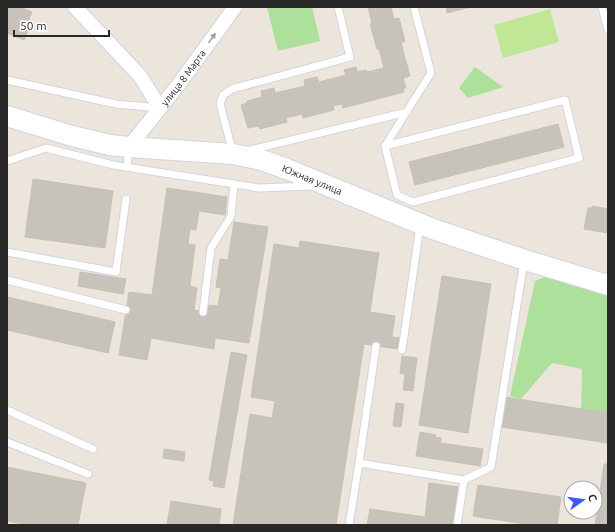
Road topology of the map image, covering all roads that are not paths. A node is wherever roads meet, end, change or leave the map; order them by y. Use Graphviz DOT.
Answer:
graph roads {
  1 [pos="75,7"];
  2 [pos="234,7"];
  3 [pos="338,7"];
  4 [pos="414,7"];
  5 [pos="602,7"];
  6 [pos="608,30"];
  7 [pos="7,80"];
  8 [pos="160,108"];
  9 [pos="407,112"];
  10 [pos="7,116"];
  11 [pos="386,146"];
  12 [pos="129,147"];
  13 [pos="233,154"];
  14 [pos="7,161"];
  15 [pos="127,167"];
  16 [pos="234,184"];
  17 [pos="325,184"];
  18 [pos="126,200"];
  19 [pos="420,224"];
  20 [pos="7,252"];
  21 [pos="525,260"];
  22 [pos="7,280"];
  23 [pos="608,285"];
  24 [pos="126,310"];
  25 [pos="203,312"];
  26 [pos="376,346"];
  27 [pos="402,350"];
  28 [pos="7,410"];
  29 [pos="7,442"];
  30 [pos="93,449"];
  31 [pos="358,463"];
  32 [pos="88,474"];
  33 [pos="464,480"];
  34 [pos="349,525"];
  35 [pos="457,525"];
  1 -- 8 [label="street"];
  8 -- 2 [label="street, улица 8 Марта, one-way"];
  3 -- 13 [label="lane"];
  4 -- 9 [label="lane"];
  5 -- 6 [label="lane"];
  7 -- 8 [label="lane"];
  8 -- 12 [label="street, улица 8 Марта"];
  9 -- 11 [label="lane"];
  9 -- 13 [label="lane"];
  10 -- 12 [label="street, Южная улица"];
  11 -- 11 [label="lane"];
  12 -- 13 [label="street, Южная улица"];
  12 -- 15 [label="lane"];
  13 -- 17 [label="street, Южная улица"];
  14 -- 15 [label="lane"];
  15 -- 16 [label="lane"];
  16 -- 17 [label="lane"];
  16 -- 25 [label="lane"];
  17 -- 19 [label="street, Южная улица"];
  18 -- 20 [label="lane"];
  19 -- 21 [label="street, Южная улица"];
  19 -- 27 [label="lane"];
  21 -- 23 [label="street, Южная улица"];
  21 -- 33 [label="lane"];
  22 -- 24 [label="lane"];
  26 -- 31 [label="lane"];
  28 -- 30 [label="lane"];
  29 -- 32 [label="lane"];
  31 -- 33 [label="lane"];
  31 -- 34 [label="lane"];
  33 -- 35 [label="lane"];
}
